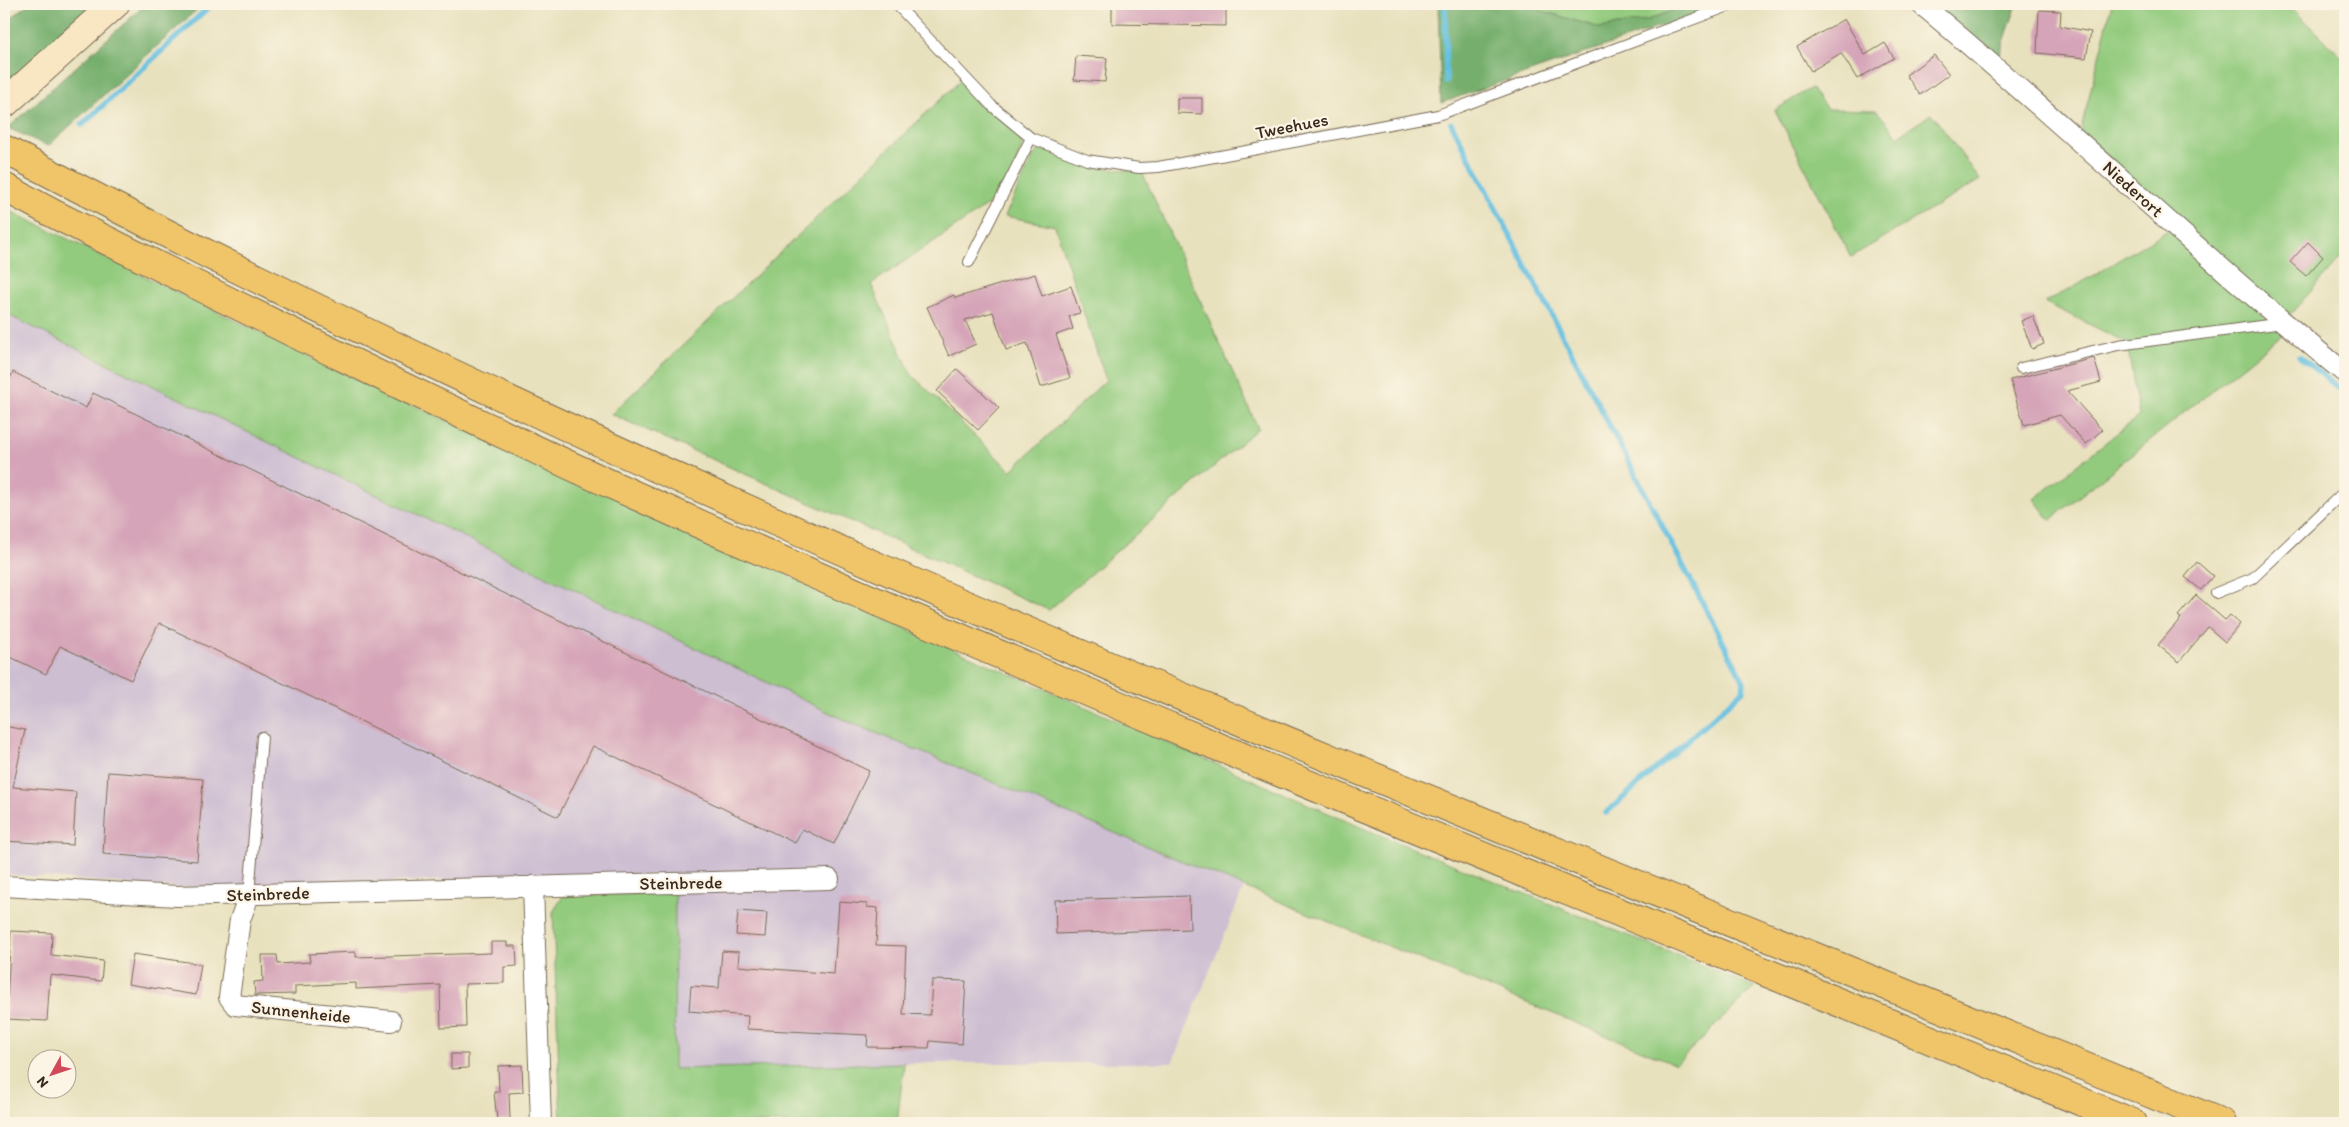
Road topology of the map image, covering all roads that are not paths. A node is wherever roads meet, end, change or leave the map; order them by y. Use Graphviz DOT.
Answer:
graph roads {
  1 [pos="115,4"];
  2 [pos="896,4"];
  3 [pos="1734,4"];
  4 [pos="1921,4"];
  5 [pos="4,104"];
  6 [pos="1031,138"];
  7 [pos="4,149"];
  8 [pos="4,187"];
  9 [pos="969,262"];
  10 [pos="2283,322"];
  11 [pos="2021,368"];
  12 [pos="2345,373"];
  13 [pos="2345,491"];
  14 [pos="2216,593"];
  15 [pos="262,737"];
  16 [pos="829,879"];
  17 [pos="4,886"];
  18 [pos="533,886"];
  19 [pos="249,895"];
  20 [pos="391,1021"];
  21 [pos="541,1123"];
  22 [pos="2132,1123"];
  23 [pos="2222,1123"];
  1 -- 5 [label="street"];
  2 -- 6 [label="lane, Tweehues"];
  3 -- 6 [label="lane, Tweehues"];
  4 -- 10 [label="street, Niederort"];
  6 -- 9 [label="lane"];
  7 -- 23 [label="highway"];
  8 -- 22 [label="highway"];
  10 -- 11 [label="lane"];
  10 -- 12 [label="street, Niederort"];
  13 -- 14 [label="lane"];
  15 -- 19 [label="lane"];
  16 -- 18 [label="street, Steinbrede"];
  17 -- 19 [label="street, Steinbrede"];
  18 -- 19 [label="street, Steinbrede"];
  18 -- 21 [label="street"];
  19 -- 20 [label="street, Sunnenheide"];
}
